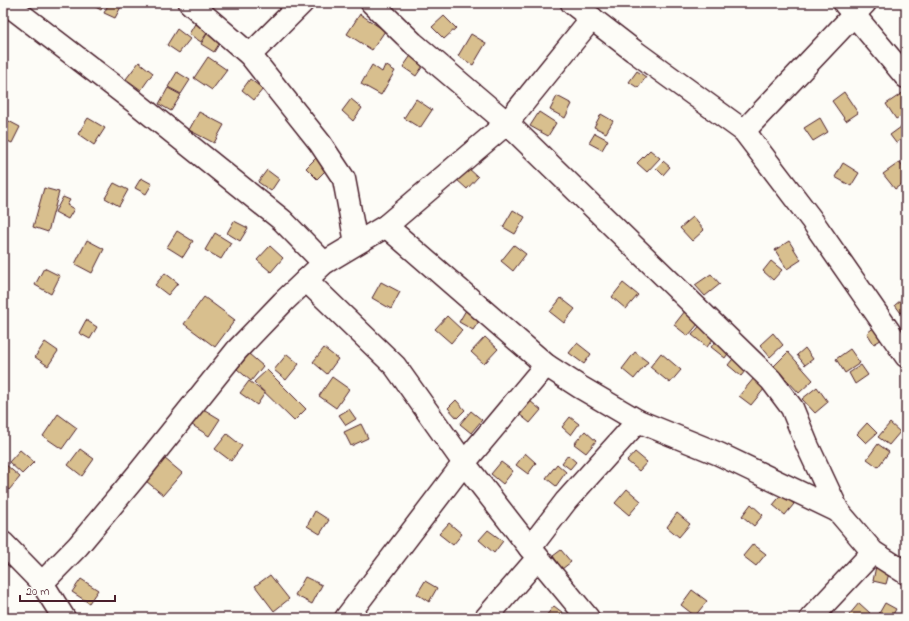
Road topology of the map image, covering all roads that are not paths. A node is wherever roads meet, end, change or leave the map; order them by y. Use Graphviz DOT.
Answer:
graph roads {
  1 [pos="5,3"];
  2 [pos="190,3"];
  3 [pos="302,3"];
  4 [pos="372,3"];
  5 [pos="572,3"];
  6 [pos="854,7"];
  7 [pos="3,8"];
  8 [pos="592,18"];
  9 [pos="250,55"];
  10 [pos="906,77"];
  11 [pos="507,123"];
  12 [pos="744,131"];
  13 [pos="386,226"];
  14 [pos="356,243"];
  15 [pos="324,263"];
  16 [pos="306,280"];
  17 [pos="906,356"];
  18 [pos="546,364"];
  19 [pos="638,421"];
  20 [pos="464,463"];
  21 [pos="838,511"];
  22 [pos="3,543"];
  23 [pos="873,552"];
  24 [pos="534,553"];
  25 [pos="906,573"];
  26 [pos="42,583"];
  27 [pos="64,618"];
  28 [pos="346,618"];
  29 [pos="486,618"];
  30 [pos="588,618"];
  31 [pos="811,618"];
  1 -- 7 [label="street"];
  1 -- 15 [label="street"];
  2 -- 9 [label="street"];
  3 -- 9 [label="street"];
  4 -- 11 [label="street"];
  5 -- 8 [label="street"];
  6 -- 10 [label="street"];
  6 -- 12 [label="street"];
  8 -- 11 [label="street"];
  8 -- 12 [label="street"];
  9 -- 14 [label="street"];
  11 -- 13 [label="street"];
  11 -- 21 [label="street"];
  12 -- 17 [label="street"];
  13 -- 14 [label="street"];
  13 -- 18 [label="street"];
  14 -- 15 [label="street"];
  15 -- 16 [label="street"];
  16 -- 20 [label="street"];
  16 -- 26 [label="street"];
  18 -- 19 [label="street"];
  18 -- 20 [label="street"];
  19 -- 21 [label="street"];
  19 -- 24 [label="street"];
  20 -- 24 [label="street"];
  20 -- 28 [label="street"];
  21 -- 23 [label="street"];
  22 -- 26 [label="street"];
  23 -- 25 [label="street"];
  23 -- 31 [label="street"];
  24 -- 29 [label="street"];
  24 -- 30 [label="street"];
  26 -- 27 [label="street"];
}
